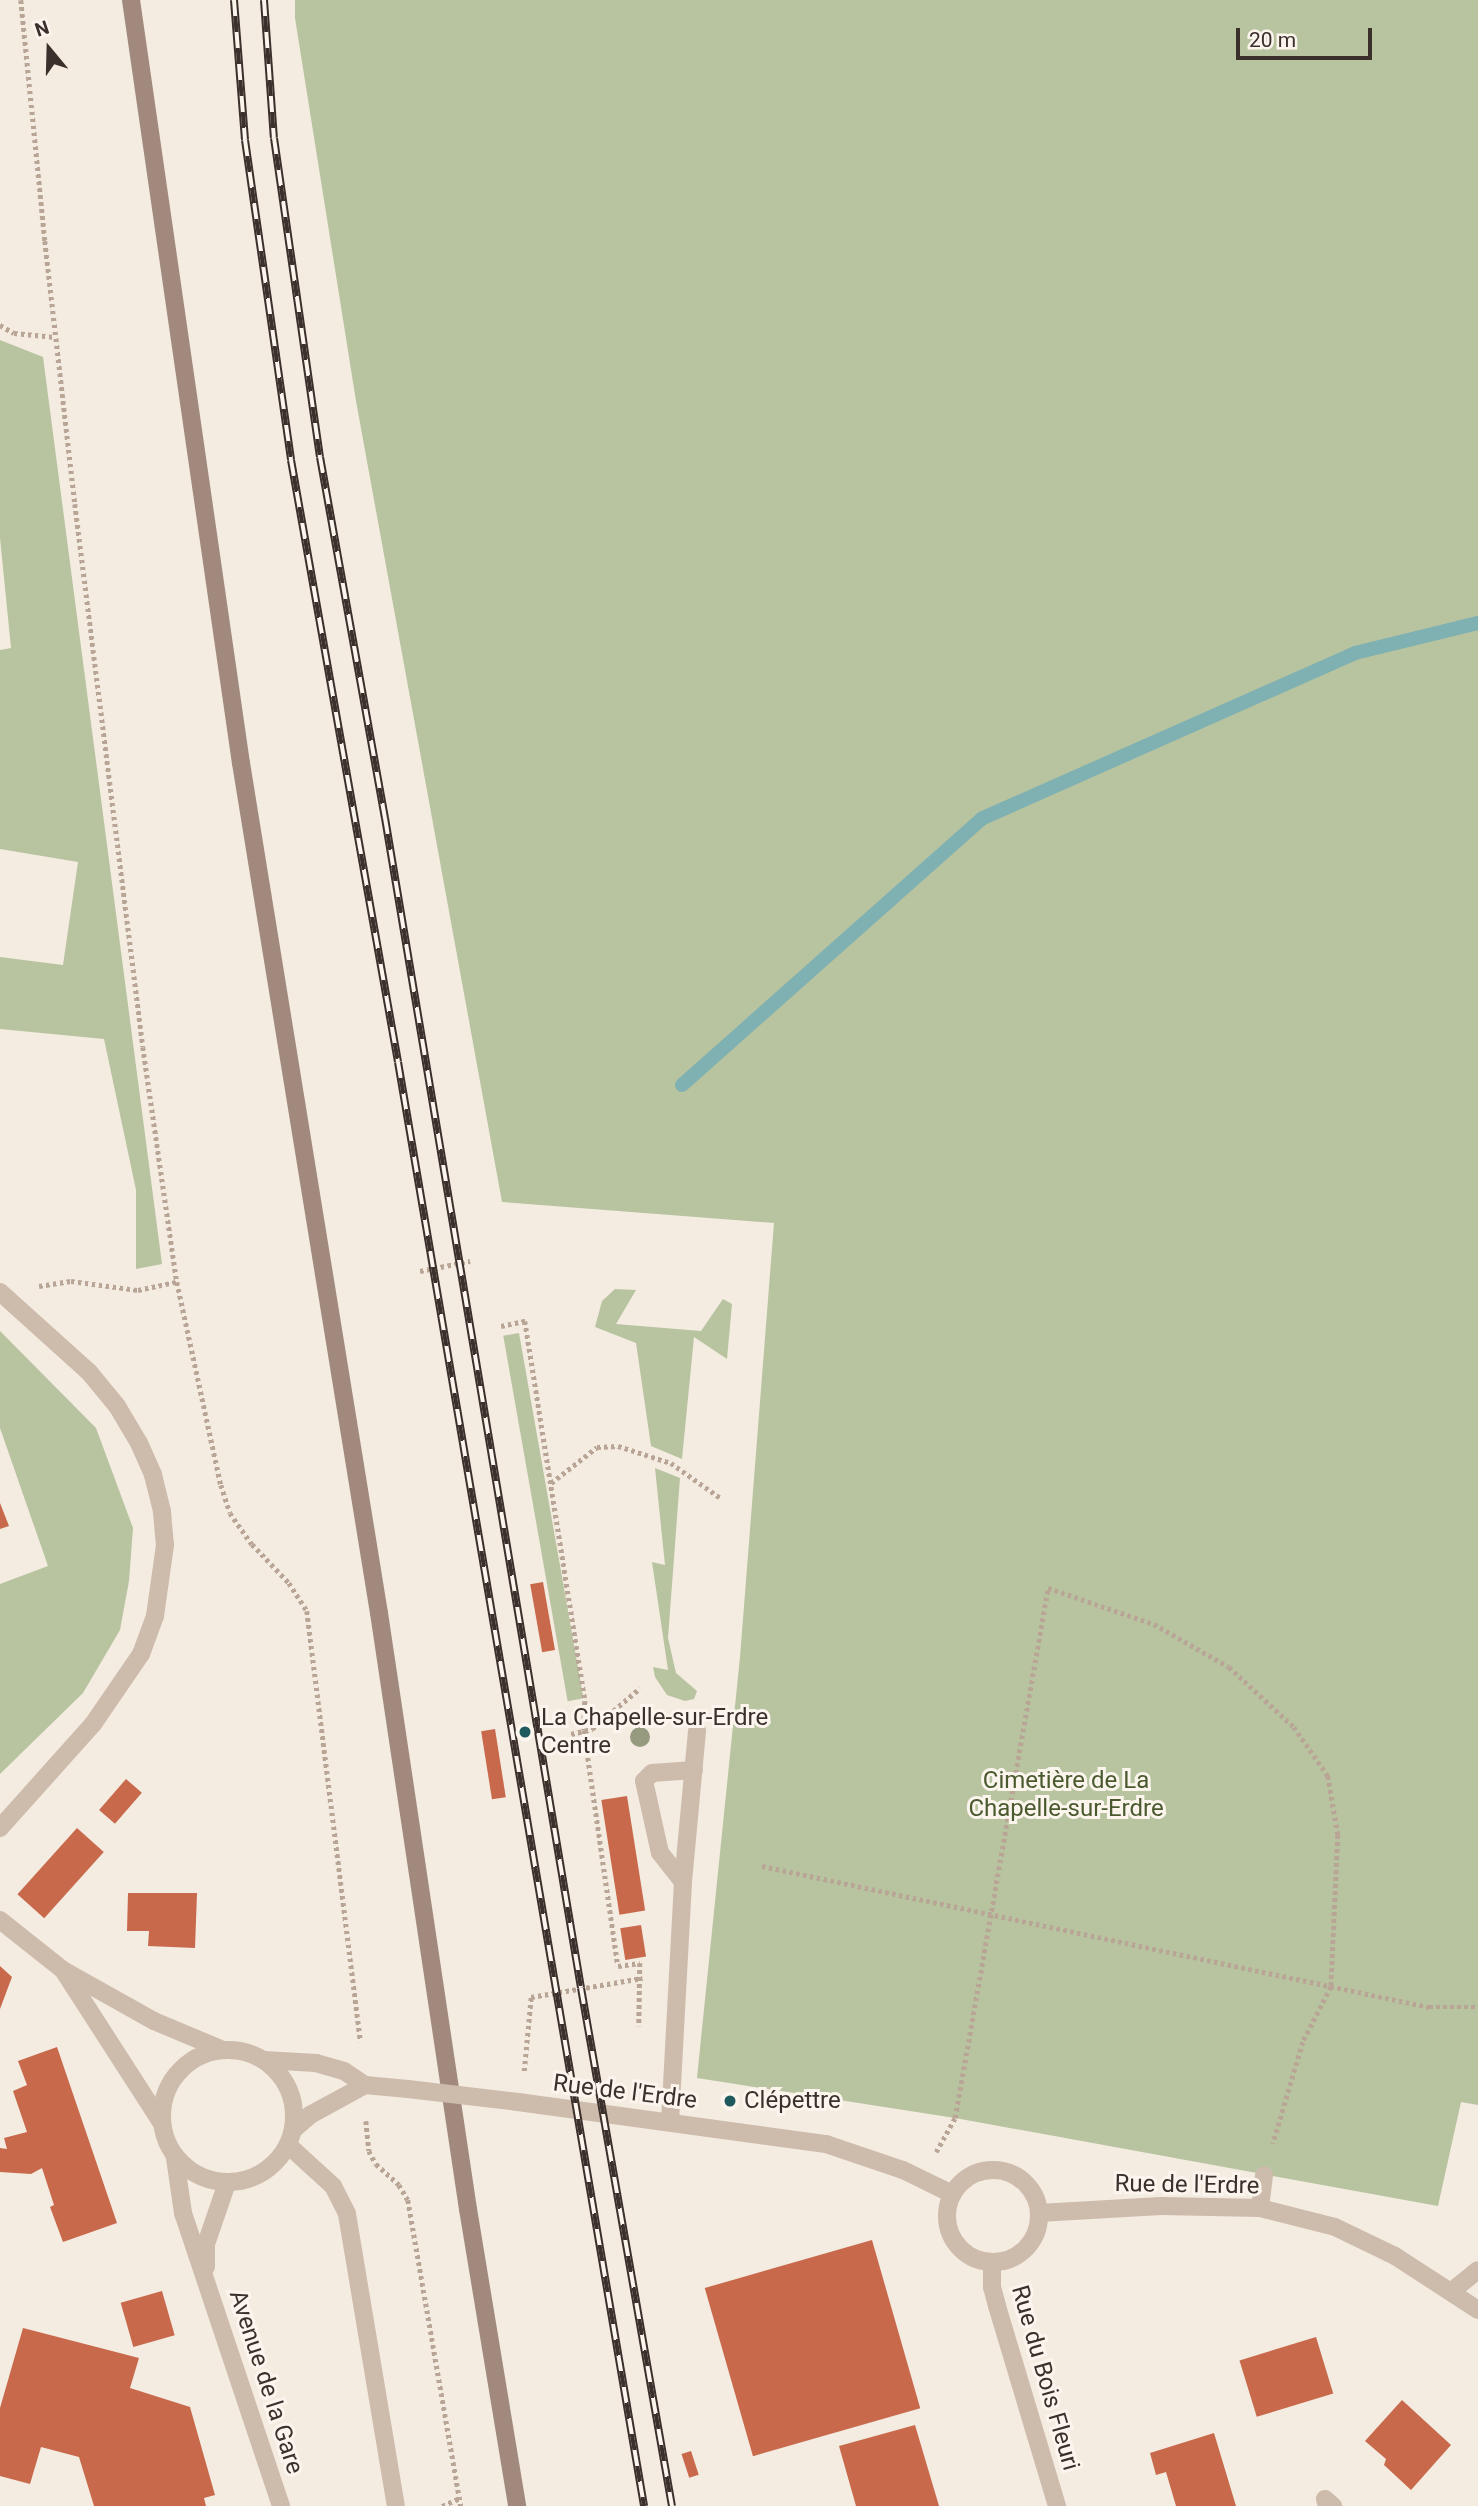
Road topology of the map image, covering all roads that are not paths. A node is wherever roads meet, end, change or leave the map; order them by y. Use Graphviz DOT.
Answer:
graph roads {
  1 [pos="131,0"];
  2 [pos="2,1294"];
  3 [pos="697,1731"];
  4 [pos="694,1770"];
  5 [pos="0,1828"];
  6 [pos="683,1882"];
  7 [pos="0,1920"];
  8 [pos="64,1970"];
  9 [pos="223,2050"];
  10 [pos="264,2060"];
  11 [pos="365,2085"];
  12 [pos="161,2122"];
  13 [pos="670,2122"];
  14 [pos="291,2137"];
  15 [pos="175,2158"];
  16 [pos="1264,2175"];
  17 [pos="227,2183"];
  18 [pos="952,2194"];
  19 [pos="1260,2208"];
  20 [pos="1039,2213"];
  21 [pos="992,2262"];
  22 [pos="1478,2270"];
  23 [pos="206,2273"];
  24 [pos="1452,2291"];
  25 [pos="1478,2310"];
  26 [pos="281,2506"];
  27 [pos="396,2506"];
  28 [pos="517,2506"];
  29 [pos="1056,2506"];
  30 [pos="1327,2506"];
  31 [pos="1333,2506"];
  1 -- 28 [label="main road"];
  2 -- 5 [label="street"];
  3 -- 4 [label="street"];
  4 -- 6 [label="street"];
  4 -- 6 [label="street"];
  6 -- 13 [label="street"];
  7 -- 8 [label="street"];
  8 -- 9 [label="street"];
  8 -- 12 [label="street"];
  9 -- 10 [label="street"];
  9 -- 12 [label="street"];
  10 -- 11 [label="street, Rue de l'Erdre"];
  10 -- 14 [label="street"];
  11 -- 13 [label="street, Rue de l'Erdre, bridge"];
  11 -- 14 [label="street"];
  12 -- 15 [label="street"];
  13 -- 18 [label="street, Rue de l'Erdre"];
  14 -- 17 [label="street"];
  14 -- 27 [label="street"];
  15 -- 17 [label="street"];
  15 -- 23 [label="street, Avenue de la Gare"];
  16 -- 19 [label="street"];
  17 -- 23 [label="street, Avenue de la Gare"];
  18 -- 20 [label="street"];
  18 -- 21 [label="street"];
  19 -- 20 [label="street, Rue de l'Erdre"];
  19 -- 24 [label="street, Rue de l'Erdre"];
  20 -- 21 [label="street"];
  21 -- 29 [label="street, Rue du Bois Fleuri"];
  22 -- 24 [label="street"];
  23 -- 26 [label="street, Avenue de la Gare"];
  24 -- 25 [label="street, Rue de l'Erdre"];
  30 -- 31 [label="street"];
}
